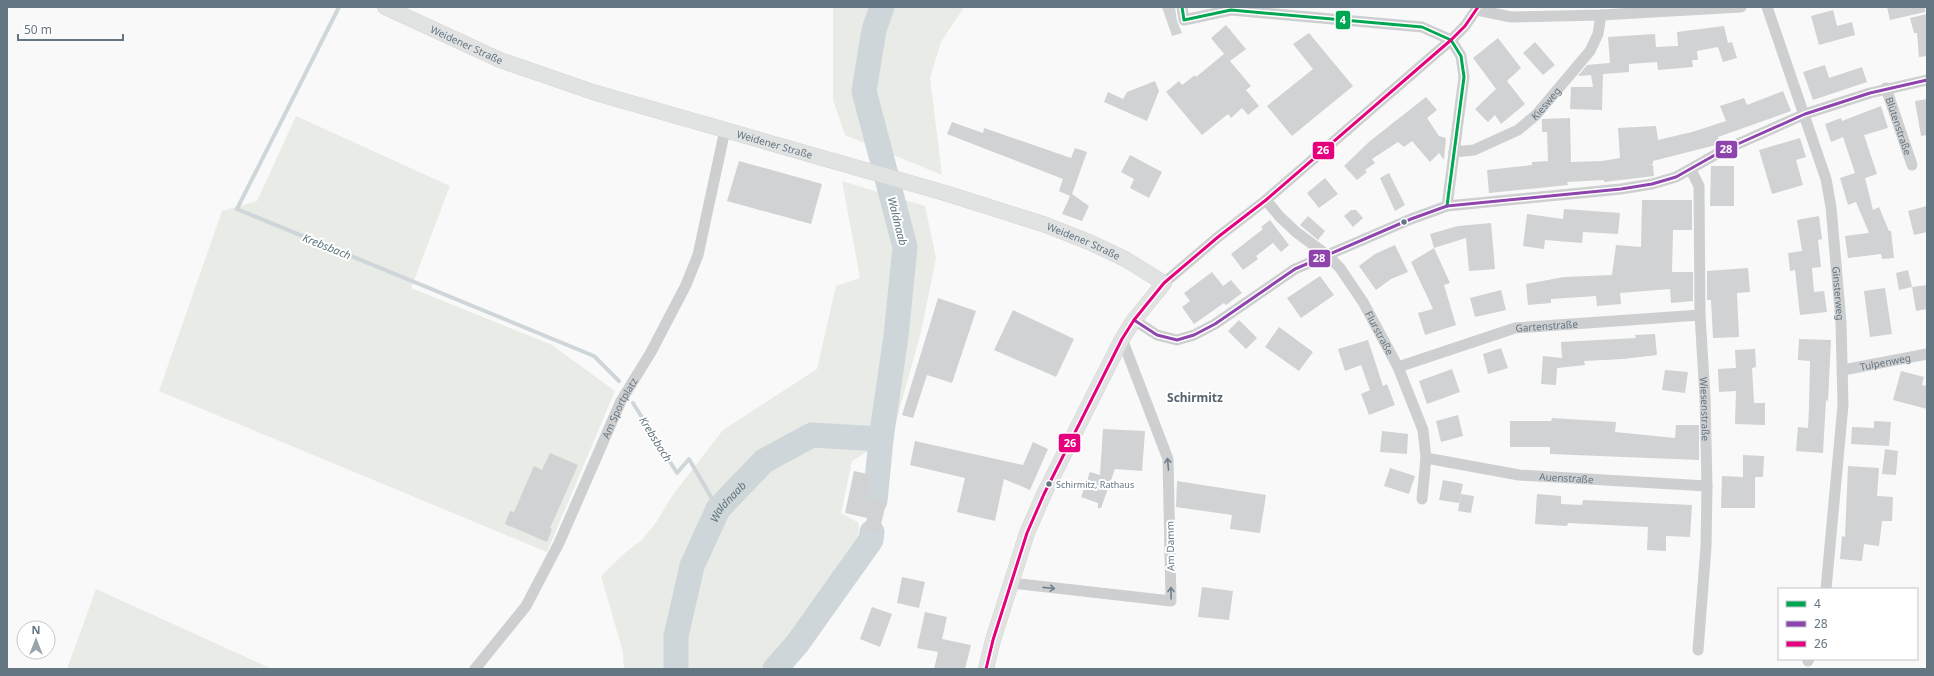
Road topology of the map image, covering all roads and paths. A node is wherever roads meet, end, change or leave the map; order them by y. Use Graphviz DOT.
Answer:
graph roads {
  1 [pos="385,7"];
  2 [pos="1182,7"];
  3 [pos="1742,7"];
  4 [pos="1767,7"];
  5 [pos="1477,8"];
  6 [pos="1601,15"];
  7 [pos="1451,40"];
  8 [pos="1927,80"];
  9 [pos="1886,88"];
  10 [pos="1806,114"];
  11 [pos="725,130"];
  12 [pos="1454,152"];
  13 [pos="1912,165"];
  14 [pos="1691,170"];
  15 [pos="1266,200"];
  16 [pos="1447,206"];
  17 [pos="1327,255"];
  18 [pos="1164,283"];
  19 [pos="1700,315"];
  20 [pos="1134,320"];
  21 [pos="1122,339"];
  22 [pos="1927,354"];
  23 [pos="1398,367"];
  24 [pos="1843,370"];
  25 [pos="1426,458"];
  26 [pos="1707,486"];
  27 [pos="1422,499"];
  28 [pos="1011,583"];
  29 [pos="1826,588"];
  30 [pos="1698,650"];
  31 [pos="475,669"];
  32 [pos="986,669"];
  1 -- 11 [label="street, Weidener Straße"];
  2 -- 7 [label="street"];
  3 -- 6 [label="street"];
  4 -- 10 [label="street, Ginsterweg"];
  5 -- 6 [label="street"];
  5 -- 7 [label="street"];
  6 -- 12 [label="street, Kiesweg"];
  7 -- 12 [label="street"];
  7 -- 15 [label="street"];
  8 -- 9 [label="street, Blütenstraße"];
  9 -- 10 [label="street, Blütenstraße"];
  9 -- 13 [label="street, Blütenstraße"];
  10 -- 14 [label="street, Blütenstraße"];
  10 -- 24 [label="street, Ginsterweg"];
  11 -- 18 [label="street, Weidener Straße"];
  11 -- 31 [label="street, Am Sportplatz"];
  12 -- 16 [label="street"];
  14 -- 16 [label="street, Blütenstraße"];
  14 -- 19 [label="street, Wiesenstraße"];
  15 -- 17 [label="street, Flurstraße"];
  15 -- 18 [label="street"];
  16 -- 17 [label="street, Blütenstraße"];
  17 -- 20 [label="street, Blütenstraße"];
  17 -- 23 [label="street, Flurstraße"];
  18 -- 20 [label="street"];
  19 -- 23 [label="street, Gartenstraße"];
  19 -- 26 [label="street, Wiesenstraße"];
  20 -- 21 [label="street"];
  21 -- 28 [label="street"];
  28 -- 21 [label="street, Am Damm, one-way"];
  22 -- 24 [label="street, Tulpenweg"];
  23 -- 25 [label="street, Flurstraße"];
  24 -- 29 [label="street, Ginsterweg"];
  25 -- 26 [label="street, Auenstraße"];
  25 -- 27 [label="street, Flurstraße"];
  26 -- 30 [label="street, Wiesenstraße"];
  28 -- 32 [label="street"];
}
